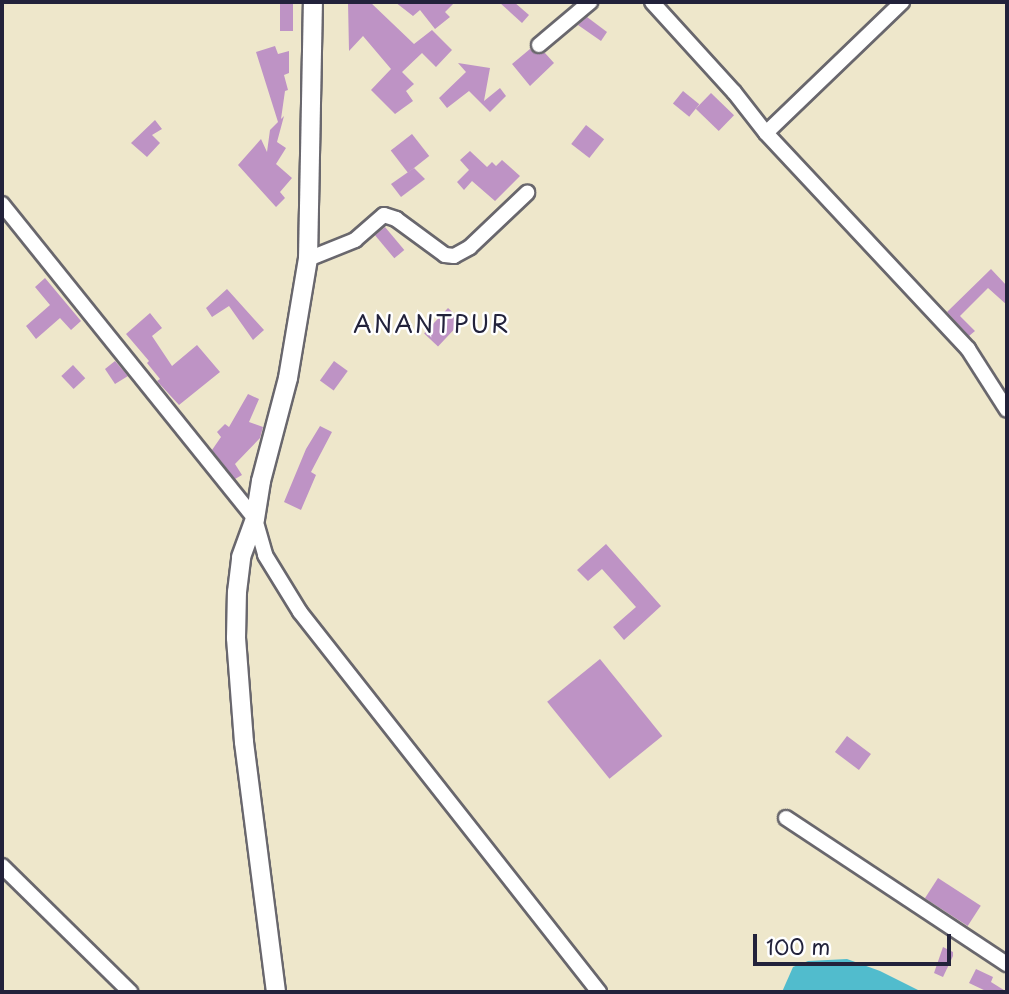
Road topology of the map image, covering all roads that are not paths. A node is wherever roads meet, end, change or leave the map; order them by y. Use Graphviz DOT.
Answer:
graph roads {
  1 [pos="313,2"];
  2 [pos="590,2"];
  3 [pos="652,2"];
  4 [pos="902,2"];
  5 [pos="539,45"];
  6 [pos="766,133"];
  7 [pos="527,193"];
  8 [pos="2,204"];
  9 [pos="308,259"];
  10 [pos="1007,410"];
  11 [pos="255,519"];
  12 [pos="786,818"];
  13 [pos="2,866"];
  14 [pos="1007,964"];
  15 [pos="130,992"];
  16 [pos="276,992"];
  17 [pos="599,992"];
  1 -- 9 [label="street"];
  2 -- 5 [label="street"];
  3 -- 6 [label="street"];
  4 -- 6 [label="street"];
  6 -- 10 [label="street"];
  7 -- 9 [label="street"];
  8 -- 11 [label="street"];
  9 -- 11 [label="street"];
  11 -- 16 [label="street"];
  11 -- 17 [label="street"];
  12 -- 14 [label="street"];
  13 -- 15 [label="street"];
}
